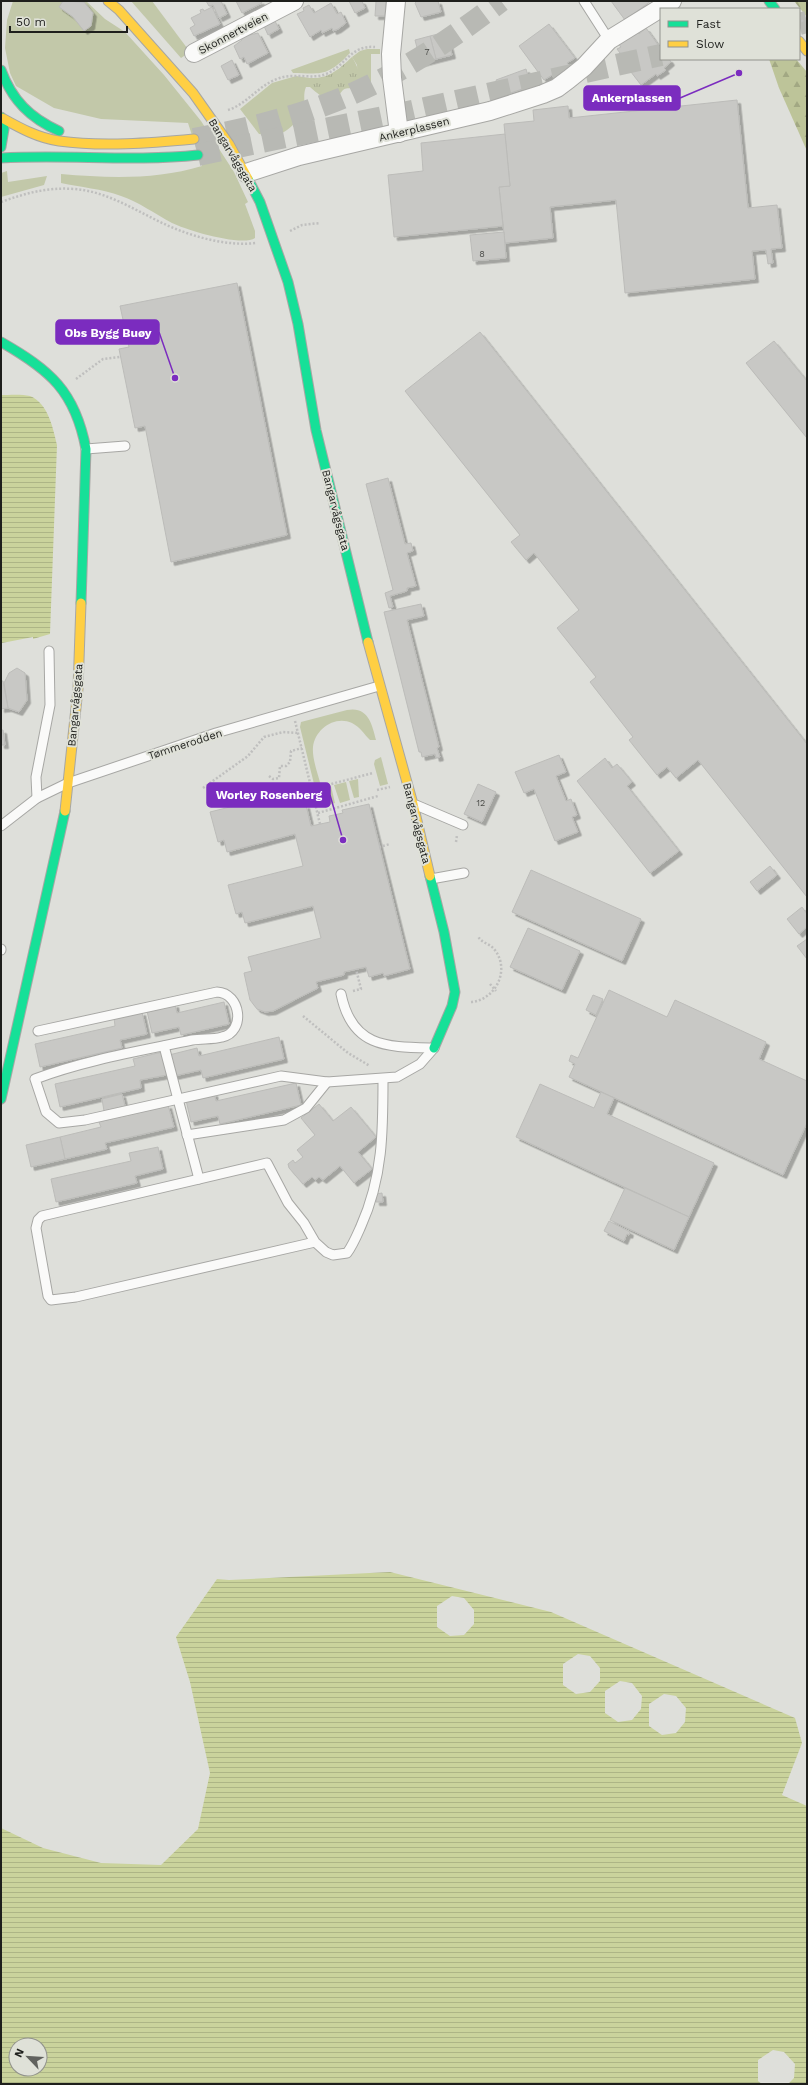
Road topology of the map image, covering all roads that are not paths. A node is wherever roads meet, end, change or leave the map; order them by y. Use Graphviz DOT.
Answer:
graph roads {
  1 [pos="294,1"];
  2 [pos="396,1"];
  3 [pos="584,1"];
  4 [pos="672,1"];
  5 [pos="114,4"];
  6 [pos="660,8"];
  7 [pos="661,8"];
  8 [pos="609,40"];
  9 [pos="800,42"];
  10 [pos="807,51"];
  11 [pos="194,53"];
  12 [pos="1,70"];
  13 [pos="2,118"];
  14 [pos="399,133"];
  15 [pos="194,139"];
  16 [pos="90,143"];
  17 [pos="1,147"];
  18 [pos="198,155"];
  19 [pos="1,158"];
  20 [pos="246,173"];
  21 [pos="1,342"];
  22 [pos="125,446"];
  23 [pos="86,449"];
  24 [pos="49,651"];
  25 [pos="380,686"];
  26 [pos="68,783"];
  27 [pos="37,798"];
  28 [pos="413,804"];
  29 [pos="463,825"];
  30 [pos="1,826"];
  31 [pos="464,873"];
  32 [pos="431,879"];
  33 [pos="341,994"];
  34 [pos="38,1031"];
  35 [pos="164,1046"];
  36 [pos="434,1048"];
  37 [pos="388,1078"];
  38 [pos="327,1082"];
  39 [pos="177,1098"];
  40 [pos="1,1099"];
  41 [pos="187,1135"];
  42 [pos="199,1179"];
  43 [pos="315,1242"];
  1 -- 11 [label="street, Skonnertveien"];
  2 -- 14 [label="street"];
  3 -- 8 [label="lane"];
  4 -- 7 [label="street, Ankerplassen"];
  5 -- 20 [label="main road, Bangarvågsgata"];
  6 -- 8 [label="street, Ankerplassen"];
  8 -- 14 [label="street, Ankerplassen"];
  9 -- 10 [label="main road"];
  12 -- 16 [label="main road"];
  13 -- 16 [label="main road"];
  13 -- 17 [label="main road"];
  14 -- 20 [label="street, Ankerplassen"];
  15 -- 16 [label="main road"];
  18 -- 19 [label="main road"];
  20 -- 25 [label="main road, Bangarvågsgata"];
  21 -- 23 [label="main road, Bangarvågsgata"];
  22 -- 23 [label="lane"];
  23 -- 26 [label="main road, Bangarvågsgata"];
  24 -- 27 [label="lane"];
  25 -- 26 [label="lane, Tømmerodden"];
  25 -- 28 [label="main road, Bangarvågsgata"];
  26 -- 27 [label="lane, Tømmerodden"];
  26 -- 40 [label="main road, Bangarvågsgata"];
  27 -- 30 [label="lane, Tømmerodden"];
  28 -- 29 [label="lane"];
  28 -- 32 [label="main road, Bangarvågsgata"];
  31 -- 32 [label="lane"];
  32 -- 36 [label="main road, Bangarvågsgata"];
  33 -- 36 [label="lane"];
  34 -- 35 [label="lane"];
  35 -- 39 [label="lane"];
  35 -- 39 [label="lane"];
  36 -- 37 [label="lane"];
  37 -- 38 [label="lane"];
  37 -- 43 [label="lane"];
  38 -- 39 [label="lane"];
  38 -- 41 [label="lane"];
  39 -- 41 [label="lane"];
  41 -- 42 [label="lane"];
  42 -- 43 [label="lane"];
  42 -- 43 [label="lane"];
}
